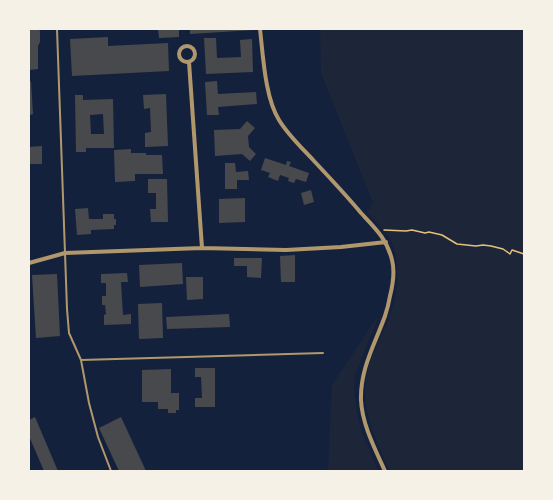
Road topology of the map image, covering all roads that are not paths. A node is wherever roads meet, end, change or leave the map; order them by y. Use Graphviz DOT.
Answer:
graph roads {
  1 [pos="57,29"];
  2 [pos="260,29"];
  3 [pos="189,62"];
  4 [pos="386,242"];
  5 [pos="202,248"];
  6 [pos="65,253"];
  7 [pos="29,263"];
  8 [pos="323,353"];
  9 [pos="81,360"];
  10 [pos="111,471"];
  11 [pos="385,471"];
  1 -- 6 [label="lane"];
  2 -- 4 [label="street"];
  3 -- 3 [label="street"];
  3 -- 5 [label="street"];
  4 -- 5 [label="street"];
  4 -- 11 [label="street"];
  5 -- 6 [label="street"];
  6 -- 7 [label="street"];
  6 -- 9 [label="lane"];
  8 -- 9 [label="lane"];
  9 -- 10 [label="lane"];
}
